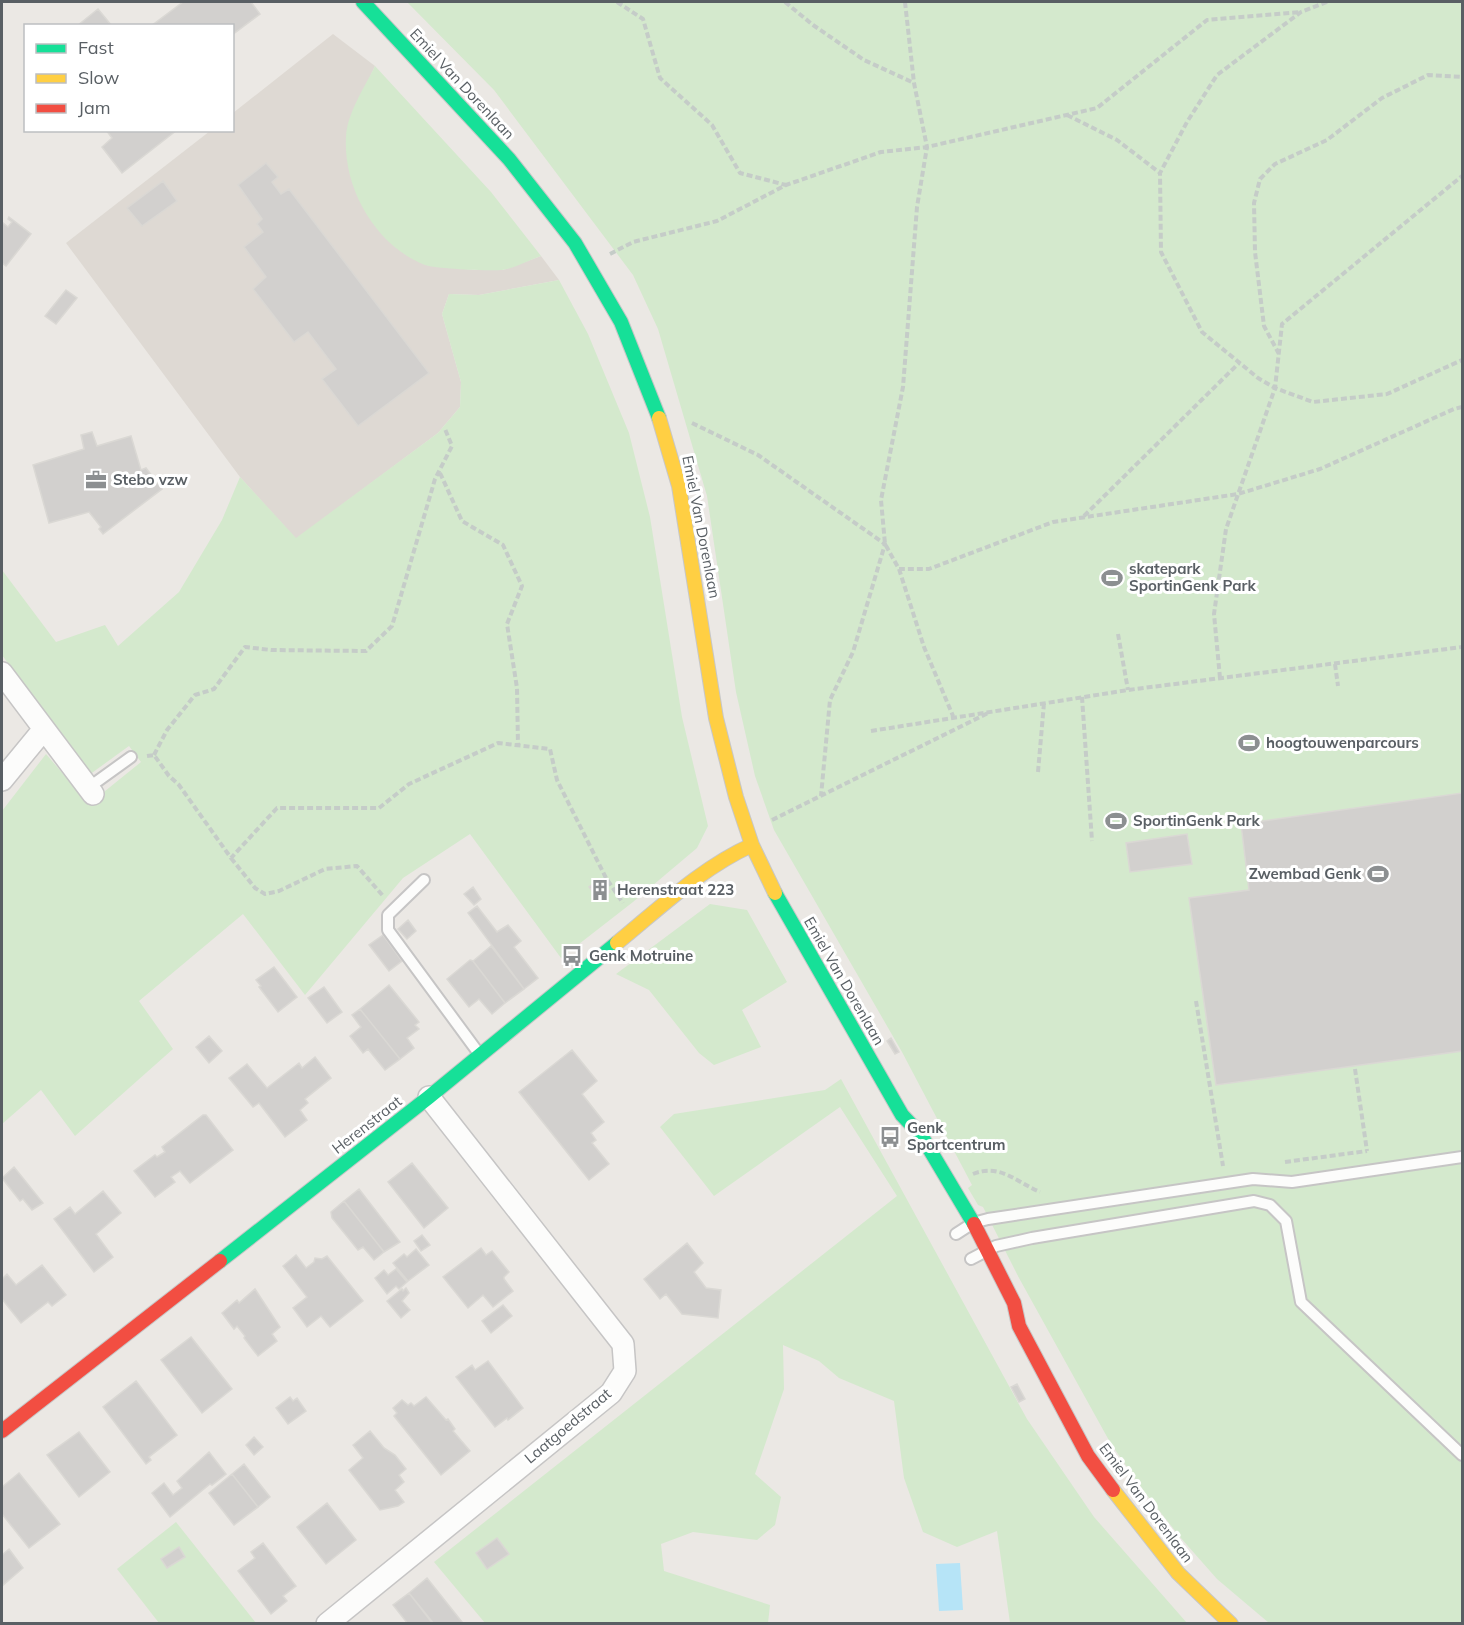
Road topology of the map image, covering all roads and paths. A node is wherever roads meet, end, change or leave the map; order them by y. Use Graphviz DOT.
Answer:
graph roads {
  1 [pos="363,2"];
  2 [pos="617,2"];
  3 [pos="785,2"];
  4 [pos="905,2"];
  5 [pos="1327,2"];
  6 [pos="1301,12"];
  7 [pos="1462,77"];
  8 [pos="914,83"];
  9 [pos="1066,115"];
  10 [pos="927,147"];
  11 [pos="1160,173"];
  12 [pos="1462,176"];
  13 [pos="786,185"];
  14 [pos="588,267"];
  15 [pos="1279,354"];
  16 [pos="1462,360"];
  17 [pos="1239,363"];
  18 [pos="1275,388"];
  19 [pos="1462,407"];
  20 [pos="692,423"];
  21 [pos="445,429"];
  22 [pos="440,473"];
  23 [pos="1238,495"];
  24 [pos="1083,516"];
  25 [pos="885,544"];
  26 [pos="899,569"];
  27 [pos="1118,634"];
  28 [pos="1462,648"];
  29 [pos="1335,664"];
  30 [pos="2,673"];
  31 [pos="1220,678"];
  32 [pos="1338,686"];
  33 [pos="1128,690"];
  34 [pos="1082,697"];
  35 [pos="1044,703"];
  36 [pos="992,712"];
  37 [pos="953,716"];
  38 [pos="44,729"];
  39 [pos="871,731"];
  40 [pos="518,745"];
  41 [pos="154,755"];
  42 [pos="131,757"];
  43 [pos="1038,772"];
  44 [pos="2,780"];
  45 [pos="91,791"];
  46 [pos="821,796"];
  47 [pos="770,821"];
  48 [pos="1092,841"];
  49 [pos="752,845"];
  50 [pos="231,858"];
  51 [pos="424,880"];
  52 [pos="394,909"];
  53 [pos="639,926"];
  54 [pos="1196,1001"];
  55 [pos="480,1056"];
  56 [pos="1355,1069"];
  57 [pos="429,1097"];
  58 [pos="902,1115"];
  59 [pos="906,1136"];
  60 [pos="1367,1150"];
  61 [pos="1462,1157"];
  62 [pos="1224,1170"];
  63 [pos="973,1223"];
  64 [pos="987,1249"];
  65 [pos="999,1310"];
  66 [pos="1019,1326"];
  67 [pos="2,1431"];
  68 [pos="1462,1455"];
  69 [pos="327,1623"];
  70 [pos="1231,1623"];
  1 -- 14 [label="street, Emiel Van Dorenlaan"];
  2 -- 13 [label="path"];
  3 -- 8 [label="path"];
  4 -- 8 [label="path"];
  5 -- 6 [label="path"];
  6 -- 9 [label="path"];
  6 -- 11 [label="path"];
  7 -- 15 [label="path"];
  8 -- 10 [label="path"];
  9 -- 10 [label="path"];
  9 -- 11 [label="path"];
  10 -- 13 [label="path"];
  10 -- 25 [label="path"];
  11 -- 17 [label="path"];
  12 -- 15 [label="path"];
  13 -- 14 [label="path"];
  14 -- 49 [label="street, Emiel Van Dorenlaan"];
  15 -- 18 [label="path"];
  16 -- 18 [label="path"];
  17 -- 18 [label="path"];
  17 -- 24 [label="path"];
  18 -- 23 [label="path"];
  19 -- 23 [label="path"];
  20 -- 25 [label="path"];
  21 -- 22 [label="path"];
  22 -- 40 [label="path"];
  22 -- 41 [label="path"];
  23 -- 24 [label="path"];
  23 -- 31 [label="path"];
  24 -- 26 [label="path"];
  25 -- 26 [label="path"];
  25 -- 46 [label="path"];
  26 -- 37 [label="path"];
  27 -- 33 [label="path"];
  28 -- 29 [label="path"];
  29 -- 31 [label="path"];
  29 -- 32 [label="path"];
  30 -- 38 [label="street"];
  31 -- 33 [label="path"];
  33 -- 34 [label="path"];
  34 -- 35 [label="path"];
  34 -- 48 [label="path"];
  35 -- 36 [label="path"];
  35 -- 43 [label="path"];
  36 -- 37 [label="path"];
  36 -- 46 [label="path"];
  37 -- 39 [label="path"];
  38 -- 44 [label="street"];
  38 -- 45 [label="street"];
  40 -- 50 [label="path"];
  40 -- 53 [label="path"];
  41 -- 42 [label="path"];
  41 -- 50 [label="path"];
  42 -- 45 [label="lane"];
  46 -- 47 [label="path"];
  49 -- 53 [label="street, Herenstraat"];
  49 -- 58 [label="street, Emiel Van Dorenlaan"];
  50 -- 52 [label="path"];
  51 -- 52 [label="lane"];
  52 -- 55 [label="lane"];
  53 -- 55 [label="street, Herenstraat"];
  54 -- 62 [label="path"];
  55 -- 57 [label="street, Herenstraat"];
  56 -- 60 [label="path"];
  57 -- 67 [label="street, Herenstraat"];
  57 -- 69 [label="street, Laatgoedstraat"];
  58 -- 59 [label="street, Emiel Van Dorenlaan"];
  58 -- 63 [label="street, Emiel Van Dorenlaan"];
  61 -- 63 [label="lane"];
  63 -- 64 [label="street, Emiel Van Dorenlaan"];
  63 -- 64 [label="lane"];
  64 -- 66 [label="street, Emiel Van Dorenlaan"];
  64 -- 68 [label="lane"];
  65 -- 66 [label="street, Emiel Van Dorenlaan"];
  66 -- 70 [label="street, Emiel Van Dorenlaan"];
}
